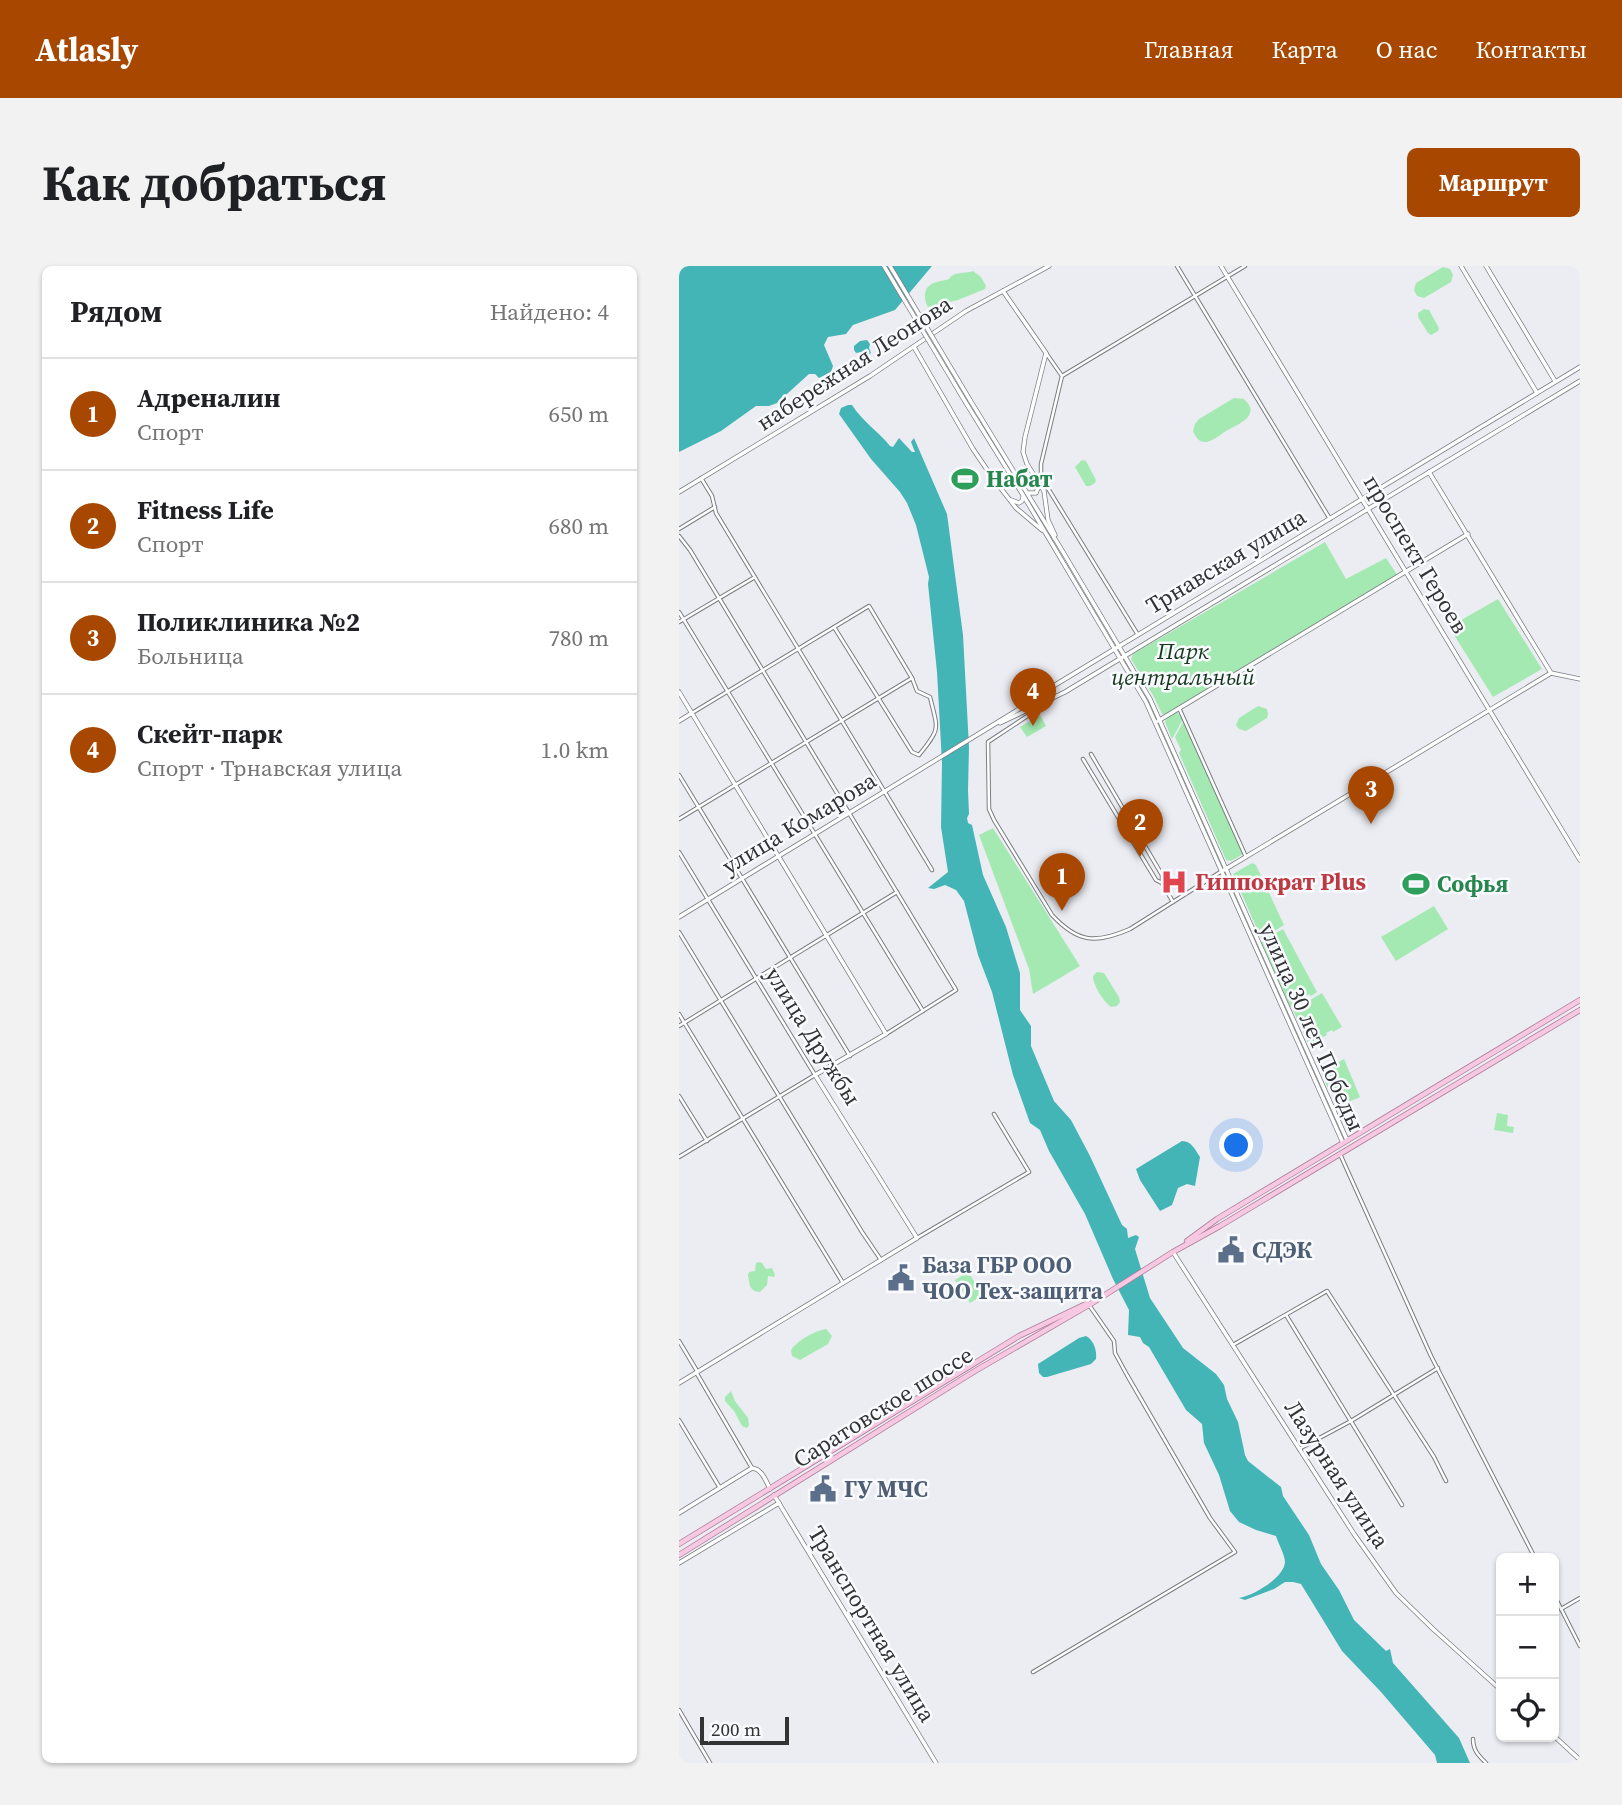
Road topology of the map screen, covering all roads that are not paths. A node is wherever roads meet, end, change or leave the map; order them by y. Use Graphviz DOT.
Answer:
graph roads {
  1 [pos="884,266"];
  2 [pos="890,266"];
  3 [pos="1049,266"];
  4 [pos="1177,266"];
  5 [pos="1221,266"];
  6 [pos="1245,266"];
  7 [pos="1461,266"];
  8 [pos="1486,266"];
  9 [pos="1227,276"];
  10 [pos="1003,291"];
  11 [pos="1195,296"];
  12 [pos="913,347"];
  13 [pos="1046,353"];
  14 [pos="1580,367"];
  15 [pos="1062,376"];
  16 [pos="1580,381"];
  17 [pos="1556,382"];
  18 [pos="1537,393"];
  19 [pos="968,402"];
  20 [pos="1518,405"];
  21 [pos="1506,412"];
  22 [pos="1523,415"];
  23 [pos="1511,422"];
  24 [pos="1429,472"];
  25 [pos="701,478"];
  26 [pos="1397,478"];
  27 [pos="1038,482"];
  28 [pos="1402,488"];
  29 [pos="679,492"];
  30 [pos="1025,494"];
  31 [pos="1010,499"];
  32 [pos="1363,499"];
  33 [pos="716,507"];
  34 [pos="1368,509"];
  35 [pos="1330,519"];
  36 [pos="1320,525"];
  37 [pos="679,529"];
  38 [pos="1468,534"];
  39 [pos="1325,535"];
  40 [pos="679,536"];
  41 [pos="1047,536"];
  42 [pos="1063,552"];
  43 [pos="1406,572"];
  44 [pos="754,577"];
  45 [pos="719,598"];
  46 [pos="679,612"];
  47 [pos="1175,612"];
  48 [pos="683,619"];
  49 [pos="679,622"];
  50 [pos="1179,623"];
  51 [pos="1156,624"];
  52 [pos="834,627"];
  53 [pos="1161,634"];
  54 [pos="1138,635"];
  55 [pos="799,648"];
  56 [pos="1117,648"];
  57 [pos="1123,657"];
  58 [pos="763,670"];
  59 [pos="1551,673"];
  60 [pos="912,678"];
  61 [pos="1580,679"];
  62 [pos="728,691"];
  63 [pos="679,692"];
  64 [pos="1053,698"];
  65 [pos="878,699"];
  66 [pos="1032,699"];
  67 [pos="1036,707"];
  68 [pos="1179,708"];
  69 [pos="1490,710"];
  70 [pos="692,713"];
  71 [pos="1018,714"];
  72 [pos="842,720"];
  73 [pos="1021,720"];
  74 [pos="679,721"];
  75 [pos="1157,721"];
  76 [pos="982,732"];
  77 [pos="806,742"];
  78 [pos="1091,754"];
  79 [pos="1083,759"];
  80 [pos="771,763"];
  81 [pos="679,775"];
  82 [pos="736,785"];
  83 [pos="885,792"];
  84 [pos="699,808"];
  85 [pos="850,813"];
  86 [pos="679,819"];
  87 [pos="816,834"];
  88 [pos="679,852"];
  89 [pos="778,856"];
  90 [pos="1246,857"];
  91 [pos="1580,860"];
  92 [pos="932,870"];
  93 [pos="1224,870"];
  94 [pos="742,878"];
  95 [pos="1162,883"];
  96 [pos="898,892"];
  97 [pos="707,900"];
  98 [pos="1173,902"];
  99 [pos="863,913"];
  100 [pos="679,916"];
  101 [pos="679,932"];
  102 [pos="827,935"];
  103 [pos="791,958"];
  104 [pos="757,979"];
  105 [pos="1580,1000"];
  106 [pos="721,1001"];
  107 [pos="1580,1010"];
  108 [pos="923,1012"];
  109 [pos="679,1014"];
  110 [pos="684,1023"];
  111 [pos="679,1026"];
  112 [pos="886,1034"];
  113 [pos="850,1056"];
  114 [pos="815,1075"];
  115 [pos="1448,1080"];
  116 [pos="1452,1087"];
  117 [pos="679,1096"];
  118 [pos="779,1097"];
  119 [pos="993,1114"];
  120 [pos="743,1119"];
  121 [pos="707,1141"];
  122 [pos="1345,1142"];
  123 [pos="1349,1148"];
  124 [pos="1340,1154"];
  125 [pos="679,1157"];
  126 [pos="1196,1237"];
  127 [pos="917,1238"];
  128 [pos="1173,1252"];
  129 [pos="881,1260"];
  130 [pos="843,1283"];
  131 [pos="1108,1293"];
  132 [pos="1089,1306"];
  133 [pos="1286,1315"];
  134 [pos="1041,1325"];
  135 [pos="1041,1332"];
  136 [pos="679,1341"];
  137 [pos="1233,1345"];
  138 [pos="1438,1368"];
  139 [pos="697,1372"];
  140 [pos="679,1382"];
  141 [pos="1395,1395"];
  142 [pos="679,1420"];
  143 [pos="1351,1421"];
  144 [pos="1299,1449"];
  145 [pos="752,1468"];
  146 [pos="1446,1481"];
  147 [pos="720,1488"];
  148 [pos="770,1489"];
  149 [pos="774,1495"];
  150 [pos="779,1503"];
  151 [pos="1402,1505"];
  152 [pos="679,1513"];
  153 [pos="679,1544"];
  154 [pos="1532,1553"];
  155 [pos="679,1555"];
  156 [pos="679,1563"];
  157 [pos="1580,1598"];
  158 [pos="1559,1605"];
  159 [pos="1561,1609"];
  160 [pos="1580,1646"];
  161 [pos="1034,1672"];
  162 [pos="1496,1686"];
  163 [pos="679,1710"];
  164 [pos="1473,1739"];
  165 [pos="1559,1741"];
  166 [pos="1580,1760"];
  167 [pos="711,1763"];
  168 [pos="936,1763"];
  169 [pos="1486,1763"];
  1 -- 19 [label="main road, bridge"];
  2 -- 19 [label="main road, bridge"];
  3 -- 10 [label="main road, набережная Леонова"];
  4 -- 11 [label="street"];
  5 -- 9 [label="main road, проспект Героев"];
  6 -- 9 [label="street"];
  7 -- 18 [label="main road"];
  8 -- 17 [label="main road"];
  9 -- 11 [label="street"];
  9 -- 32 [label="main road, проспект Героев"];
  10 -- 12 [label="main road, набережная Леонова"];
  10 -- 13 [label="main road"];
  11 -- 15 [label="street"];
  11 -- 35 [label="street"];
  12 -- 25 [label="main road, набережная Леонова"];
  12 -- 31 [label="main road"];
  13 -- 15 [label="street"];
  13 -- 27 [label="main road"];
  14 -- 17 [label="main road, Трнавская улица"];
  15 -- 54 [label="street"];
  16 -- 22 [label="main road, Трнавская улица"];
  17 -- 18 [label="main road, Трнавская улица"];
  18 -- 20 [label="main road, Трнавская улица"];
  19 -- 30 [label="main road"];
  20 -- 21 [label="main road, Трнавская улица"];
  20 -- 22 [label="main road"];
  21 -- 23 [label="main road"];
  21 -- 26 [label="main road, Трнавская улица"];
  22 -- 23 [label="main road, Трнавская улица"];
  23 -- 24 [label="main road, Трнавская улица"];
  24 -- 28 [label="main road, Трнавская улица"];
  24 -- 38 [label="main road"];
  25 -- 29 [label="main road, набережная Леонова"];
  25 -- 33 [label="street"];
  26 -- 28 [label="main road"];
  26 -- 32 [label="main road, Трнавская улица"];
  27 -- 30 [label="main road"];
  27 -- 42 [label="main road"];
  28 -- 34 [label="main road, Трнавская улица"];
  30 -- 31 [label="main road"];
  30 -- 41 [label="main road"];
  30 -- 42 [label="main road"];
  31 -- 41 [label="main road"];
  32 -- 34 [label="main road, проспект Героев"];
  32 -- 35 [label="main road, Трнавская улица"];
  33 -- 37 [label="street"];
  33 -- 44 [label="street"];
  34 -- 39 [label="main road, Трнавская улица"];
  34 -- 43 [label="main road, проспект Героев"];
  35 -- 36 [label="main road, Трнавская улица"];
  36 -- 39 [label="main road"];
  36 -- 47 [label="main road, Трнавская улица"];
  38 -- 43 [label="main road"];
  38 -- 59 [label="main road"];
  39 -- 50 [label="main road, Трнавская улица"];
  40 -- 45 [label="street"];
  41 -- 56 [label="main road"];
  42 -- 56 [label="main road"];
  43 -- 68 [label="main road"];
  43 -- 69 [label="main road, проспект Героев"];
  44 -- 45 [label="street"];
  44 -- 55 [label="street"];
  45 -- 48 [label="street"];
  45 -- 58 [label="street"];
  46 -- 48 [label="street"];
  47 -- 50 [label="main road"];
  47 -- 51 [label="main road, Трнавская улица"];
  48 -- 49 [label="street"];
  48 -- 62 [label="street"];
  50 -- 53 [label="main road, Трнавская улица"];
  51 -- 53 [label="main road"];
  51 -- 54 [label="main road, Трнавская улица"];
  52 -- 55 [label="street"];
  52 -- 60 [label="street"];
  52 -- 65 [label="street"];
  53 -- 57 [label="main road, Трнавская улица"];
  54 -- 56 [label="main road, Трнавская улица"];
  55 -- 58 [label="street"];
  55 -- 72 [label="street"];
  56 -- 57 [label="main road"];
  56 -- 66 [label="main road, Трнавская улица"];
  57 -- 64 [label="main road, Трнавская улица"];
  57 -- 75 [label="main road"];
  58 -- 62 [label="street"];
  58 -- 77 [label="street"];
  59 -- 61 [label="main road"];
  59 -- 69 [label="main road"];
  60 -- 65 [label="street"];
  60 -- 65 [label="street"];
  62 -- 70 [label="street"];
  62 -- 80 [label="street"];
  63 -- 70 [label="main road"];
  64 -- 67 [label="main road, Трнавская улица"];
  64 -- 73 [label="street"];
  65 -- 72 [label="street"];
  66 -- 67 [label="main road"];
  66 -- 76 [label="main road, Трнавская улица"];
  67 -- 71 [label="main road, Трнавская улица"];
  68 -- 75 [label="main road"];
  68 -- 90 [label="street"];
  69 -- 90 [label="main road"];
  69 -- 91 [label="main road, проспект Героев"];
  70 -- 74 [label="main road"];
  70 -- 82 [label="main road"];
  71 -- 73 [label="street"];
  71 -- 76 [label="main road, Трнавская улица"];
  72 -- 77 [label="street"];
  72 -- 83 [label="street"];
  73 -- 98 [label="street"];
  75 -- 93 [label="main road"];
  76 -- 83 [label="main road, улица Комарова"];
  77 -- 80 [label="street"];
  77 -- 85 [label="street"];
  78 -- 95 [label="street"];
  79 -- 95 [label="street"];
  80 -- 82 [label="street"];
  80 -- 87 [label="street"];
  81 -- 84 [label="street"];
  82 -- 84 [label="street"];
  82 -- 89 [label="main road"];
  83 -- 85 [label="main road, улица Комарова"];
  83 -- 92 [label="street"];
  84 -- 86 [label="street"];
  84 -- 94 [label="street"];
  85 -- 87 [label="main road, улица Комарова"];
  85 -- 96 [label="street"];
  87 -- 89 [label="main road, улица Комарова"];
  87 -- 99 [label="street"];
  88 -- 97 [label="street, улица Дружбы"];
  89 -- 94 [label="main road, улица Комарова"];
  89 -- 102 [label="main road"];
  90 -- 93 [label="main road"];
  93 -- 98 [label="street"];
  93 -- 122 [label="main road"];
  94 -- 97 [label="main road, улица Комарова"];
  94 -- 103 [label="street"];
  95 -- 98 [label="street"];
  96 -- 99 [label="street"];
  96 -- 108 [label="street"];
  97 -- 100 [label="main road, улица Комарова"];
  97 -- 104 [label="street, улица Дружбы"];
  99 -- 102 [label="street"];
  99 -- 108 [label="street"];
  101 -- 106 [label="street"];
  102 -- 103 [label="street"];
  102 -- 112 [label="main road"];
  103 -- 104 [label="street"];
  103 -- 113 [label="street"];
  104 -- 106 [label="street"];
  104 -- 114 [label="street, улица Дружбы"];
  105 -- 115 [label="main road, Саратовское шоссе"];
  106 -- 110 [label="street"];
  106 -- 118 [label="street"];
  107 -- 116 [label="main road, Саратовское шоссе"];
  108 -- 112 [label="street"];
  109 -- 110 [label="street"];
  110 -- 111 [label="street"];
  110 -- 120 [label="street"];
  112 -- 113 [label="main road"];
  113 -- 114 [label="main road"];
  114 -- 118 [label="street"];
  114 -- 127 [label="main road, улица Дружбы"];
  115 -- 116 [label="main road"];
  115 -- 122 [label="main road, Саратовское шоссе"];
  116 -- 123 [label="main road, Саратовское шоссе"];
  117 -- 121 [label="street"];
  118 -- 120 [label="street"];
  118 -- 129 [label="street"];
  119 -- 127 [label="street"];
  120 -- 121 [label="street"];
  120 -- 130 [label="street"];
  121 -- 125 [label="street"];
  122 -- 123 [label="main road"];
  122 -- 126 [label="main road, Саратовское шоссе"];
  123 -- 124 [label="main road, Саратовское шоссе"];
  124 -- 126 [label="main road, Саратовское шоссе"];
  124 -- 138 [label="street, улица 30 лет Победы"];
  126 -- 128 [label="main road, Саратовское шоссе"];
  127 -- 129 [label="main road"];
  128 -- 131 [label="main road, Саратовское шоссе"];
  128 -- 137 [label="main road, Лазурная улица"];
  129 -- 130 [label="main road"];
  130 -- 139 [label="main road"];
  131 -- 132 [label="main road, Саратовское шоссе"];
  131 -- 134 [label="main road, Саратовское шоссе"];
  132 -- 135 [label="main road, Саратовское шоссе"];
  132 -- 161 [label="street"];
  133 -- 137 [label="street"];
  133 -- 141 [label="street"];
  133 -- 143 [label="street"];
  134 -- 135 [label="main road"];
  134 -- 148 [label="main road, Саратовское шоссе"];
  135 -- 149 [label="main road, Саратовское шоссе"];
  136 -- 139 [label="street"];
  137 -- 144 [label="main road, Лазурная улица"];
  138 -- 141 [label="street"];
  138 -- 154 [label="street, улица 30 лет Победы"];
  139 -- 140 [label="main road"];
  139 -- 145 [label="street"];
  141 -- 143 [label="street"];
  141 -- 146 [label="street"];
  142 -- 147 [label="street"];
  143 -- 144 [label="street"];
  143 -- 151 [label="street"];
  144 -- 162 [label="main road, Лазурная улица"];
  145 -- 147 [label="main road"];
  145 -- 148 [label="main road"];
  147 -- 152 [label="main road"];
  148 -- 149 [label="main road"];
  148 -- 153 [label="main road, Саратовское шоссе"];
  149 -- 150 [label="main road, Транспортная улица"];
  149 -- 155 [label="main road, Саратовское шоссе"];
  150 -- 156 [label="main road"];
  150 -- 168 [label="main road, Транспортная улица"];
  157 -- 159 [label="street"];
  158 -- 159 [label="street"];
  159 -- 160 [label="street"];
  163 -- 167 [label="street"];
  164 -- 169 [label="street"];
  165 -- 166 [label="main road"];
}
